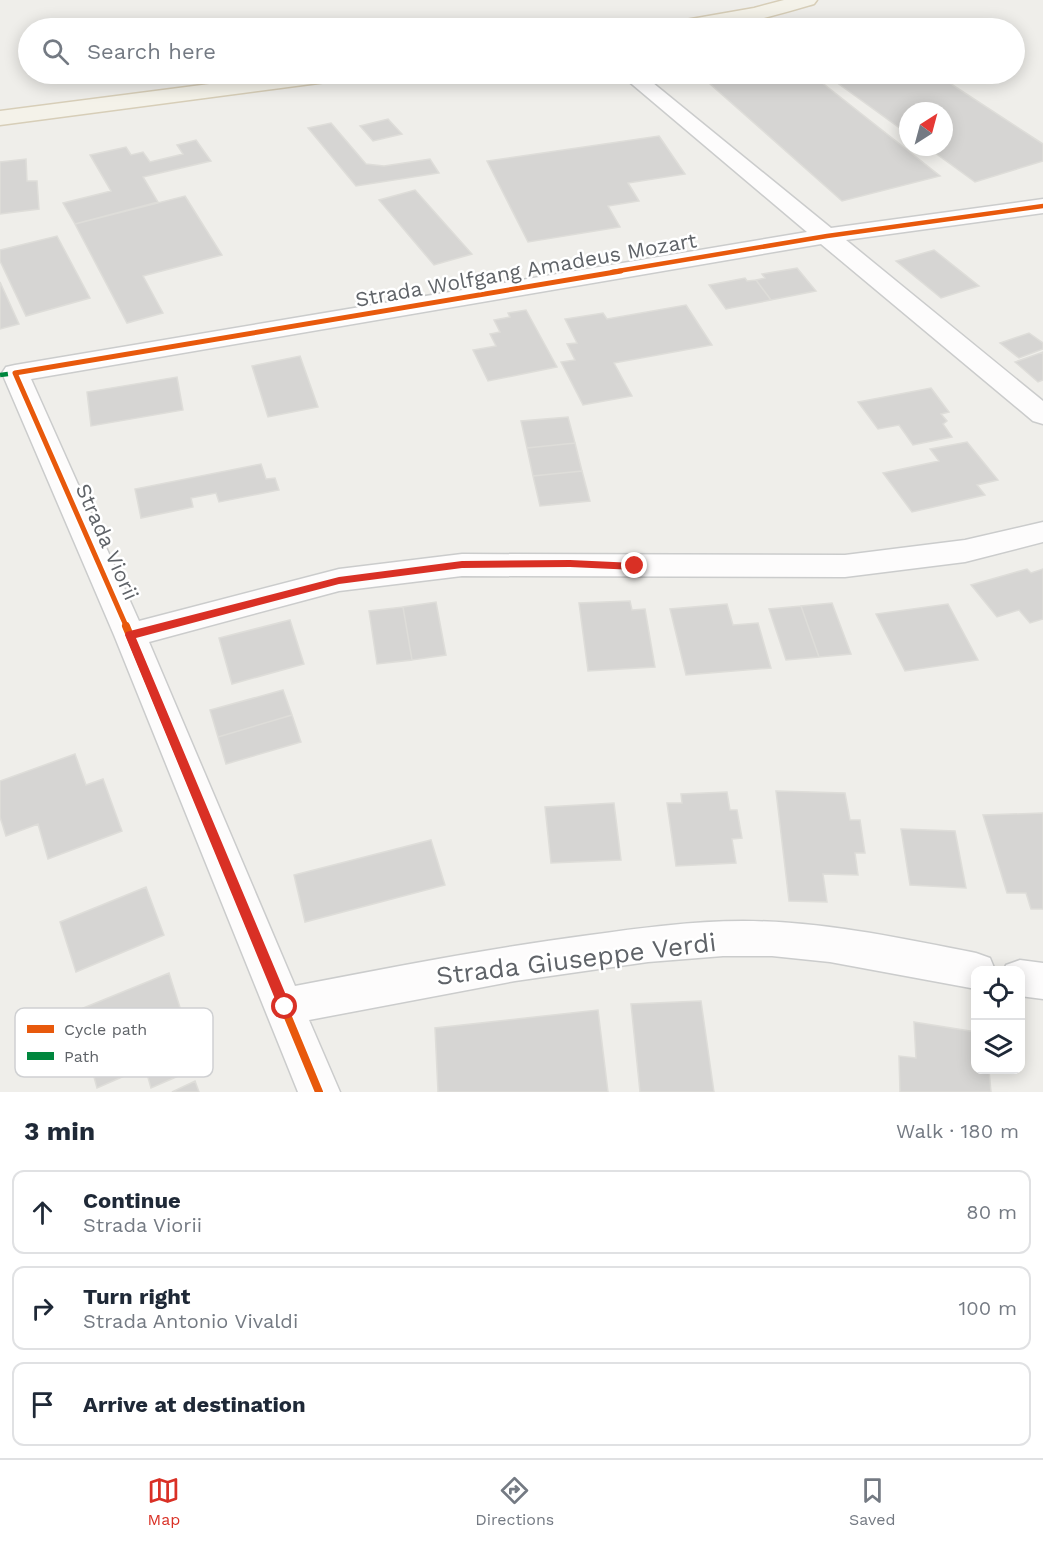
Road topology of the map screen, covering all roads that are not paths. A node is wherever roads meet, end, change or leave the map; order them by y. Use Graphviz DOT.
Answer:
graph roads {
  1 [pos="807,0"];
  2 [pos="732,18"];
  3 [pos="258,84"];
  4 [pos="642,84"];
  5 [pos="0,118"];
  6 [pos="1043,206"];
  7 [pos="827,236"];
  8 [pos="15,373"];
  9 [pos="1043,415"];
  10 [pos="1043,532"];
  11 [pos="130,635"];
  12 [pos="971,970"];
  13 [pos="1025,979"];
  14 [pos="1043,981"];
  15 [pos="285,1007"];
  16 [pos="319,1092"];
  1 -- 2 [label="main road"];
  3 -- 5 [label="main road"];
  4 -- 7 [label="street"];
  6 -- 7 [label="street, Strada Wolfgang Amadeus Mozart"];
  7 -- 8 [label="street, Strada Wolfgang Amadeus Mozart"];
  7 -- 9 [label="street"];
  8 -- 11 [label="street, Strada Viorii"];
  10 -- 11 [label="street"];
  11 -- 15 [label="street, Strada Viorii"];
  12 -- 15 [label="street, Strada Giuseppe Verdi"];
  13 -- 14 [label="street"];
  15 -- 16 [label="street, Strada Viorii"];
}
